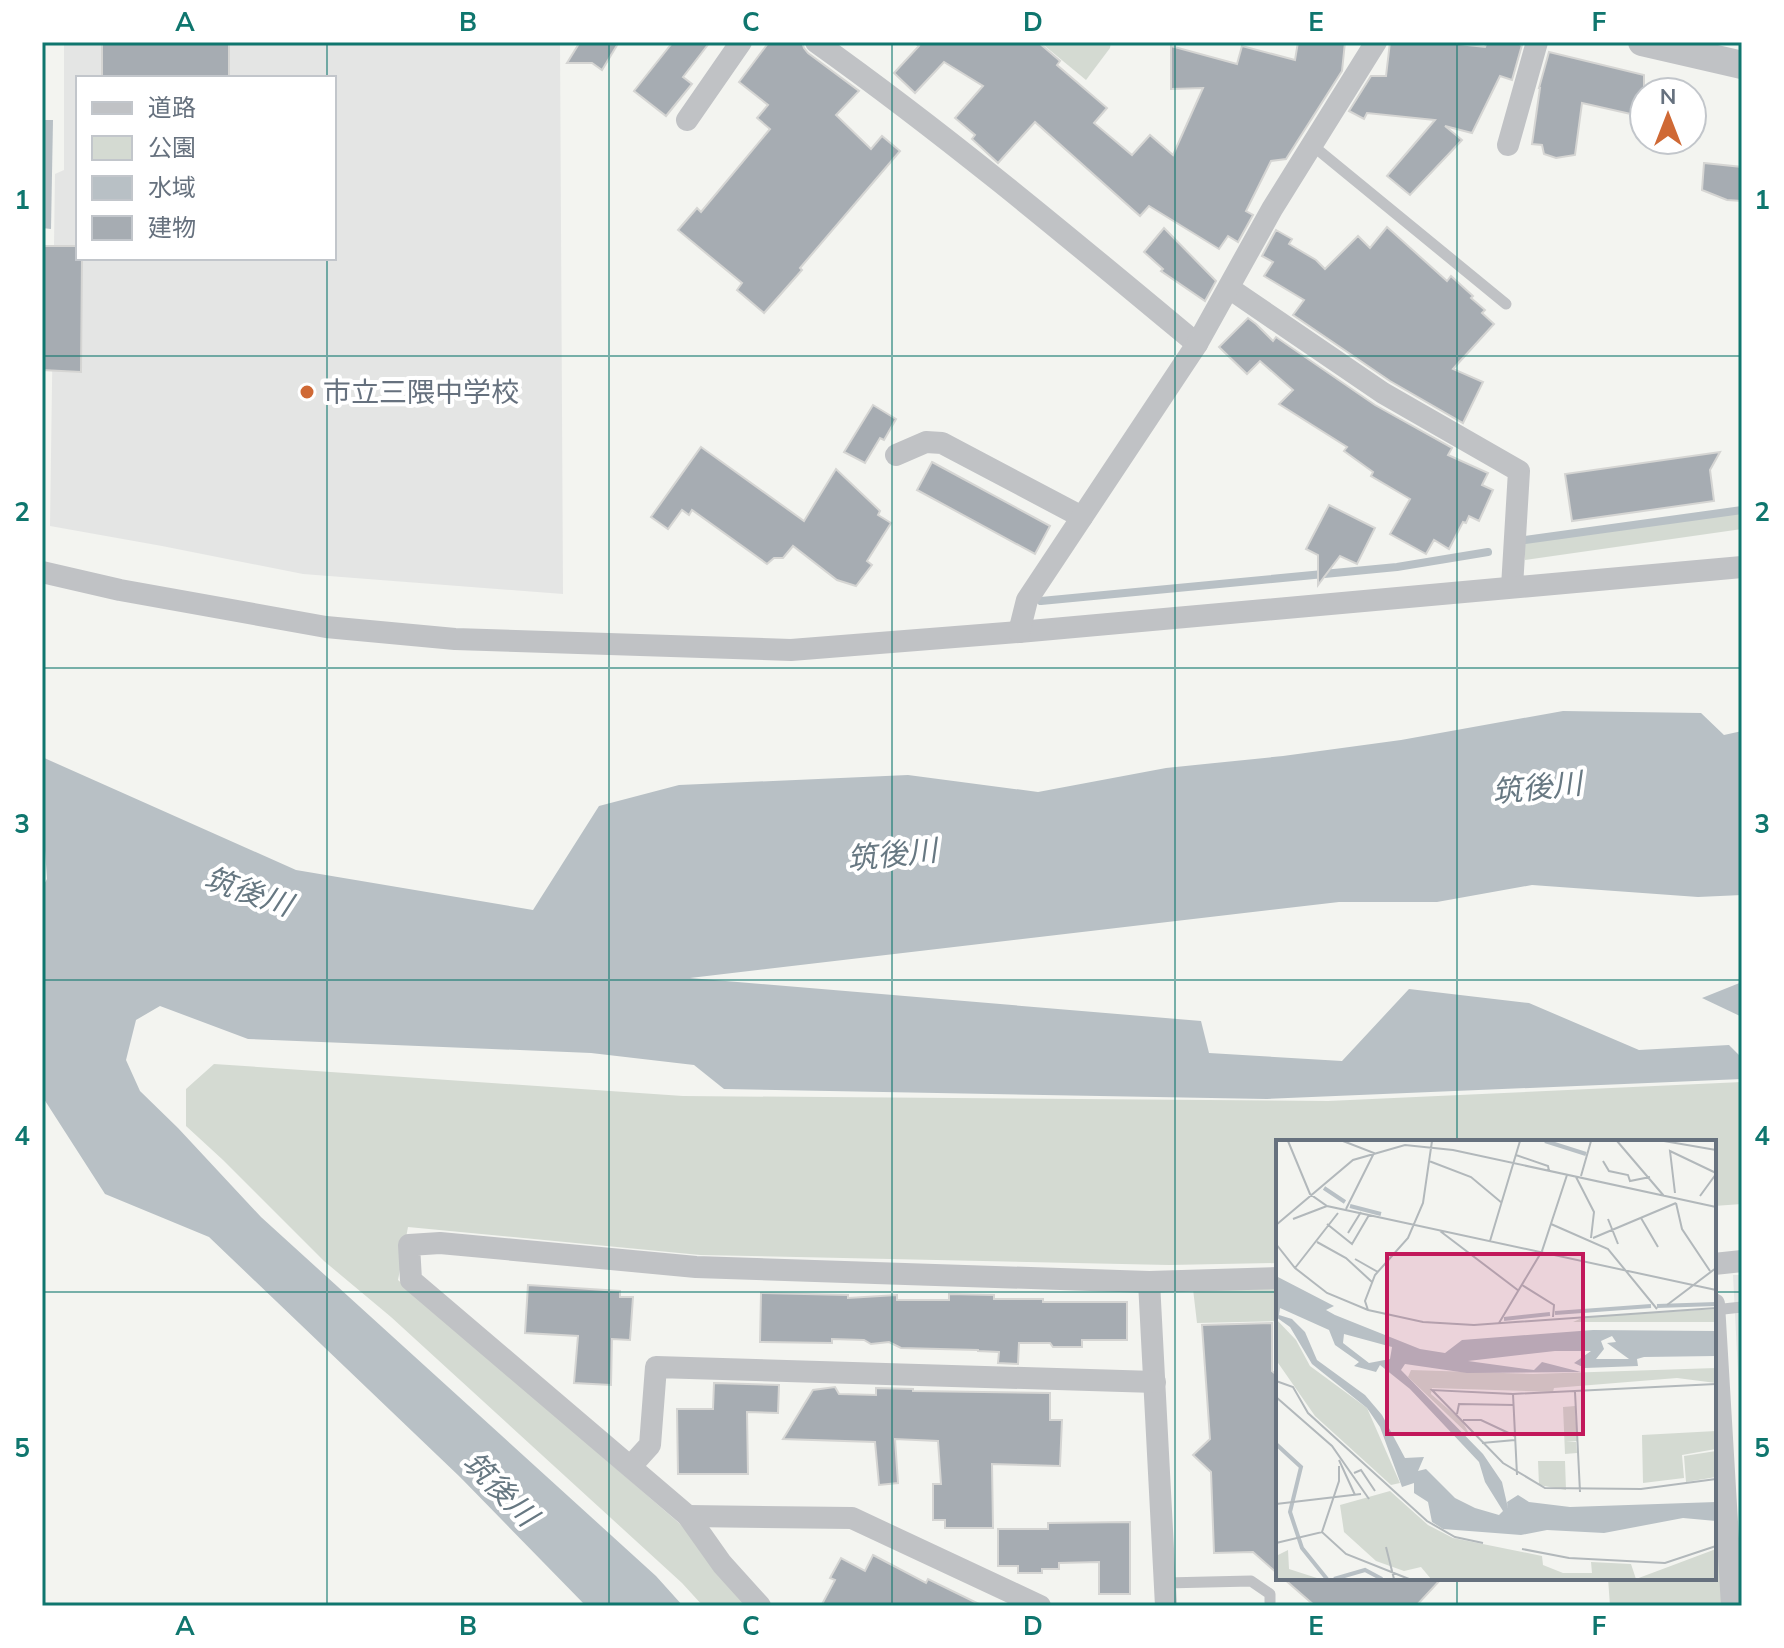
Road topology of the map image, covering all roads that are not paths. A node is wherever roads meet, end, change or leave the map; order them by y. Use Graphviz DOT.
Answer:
graph roads {
  1 [pos="741,42"];
  2 [pos="816,42"];
  3 [pos="1376,42"];
  4 [pos="1537,42"];
  5 [pos="1642,42"];
  6 [pos="1742,65"];
  7 [pos="687,120"];
  8 [pos="1312,145"];
  9 [pos="1508,145"];
  10 [pos="1229,288"];
  11 [pos="1506,304"];
  12 [pos="1197,344"];
  13 [pos="896,455"];
  14 [pos="1082,517"];
  15 [pos="1742,567"];
  16 [pos="42,572"];
  17 [pos="1512,587"];
  18 [pos="1019,632"];
  19 [pos="1742,1261"];
  20 [pos="1716,1264"];
  21 [pos="1276,1278"];
  22 [pos="1149,1282"];
  23 [pos="1742,1307"];
  24 [pos="1716,1310"];
  25 [pos="1716,1343"];
  26 [pos="1155,1382"];
  27 [pos="631,1466"];
  28 [pos="688,1516"];
  29 [pos="1165,1583"];
  30 [pos="760,1606"];
  31 [pos="1040,1606"];
  32 [pos="1166,1606"];
  33 [pos="1270,1606"];
  34 [pos="1732,1606"];
  1 -- 7 [label="street"];
  2 -- 12 [label="street"];
  3 -- 8 [label="street"];
  4 -- 9 [label="street"];
  5 -- 6 [label="street"];
  8 -- 10 [label="street"];
  8 -- 11 [label="lane"];
  10 -- 12 [label="street"];
  10 -- 17 [label="street"];
  12 -- 14 [label="street"];
  13 -- 14 [label="street"];
  14 -- 18 [label="street"];
  15 -- 17 [label="street"];
  16 -- 18 [label="street"];
  17 -- 18 [label="street"];
  19 -- 20 [label="street"];
  21 -- 22 [label="street"];
  22 -- 26 [label="street"];
  22 -- 27 [label="street"];
  23 -- 24 [label="lane"];
  25 -- 34 [label="street"];
  26 -- 27 [label="street"];
  26 -- 29 [label="street"];
  27 -- 28 [label="street"];
  28 -- 30 [label="street"];
  28 -- 31 [label="street"];
  29 -- 32 [label="street"];
  29 -- 33 [label="lane"];
}
